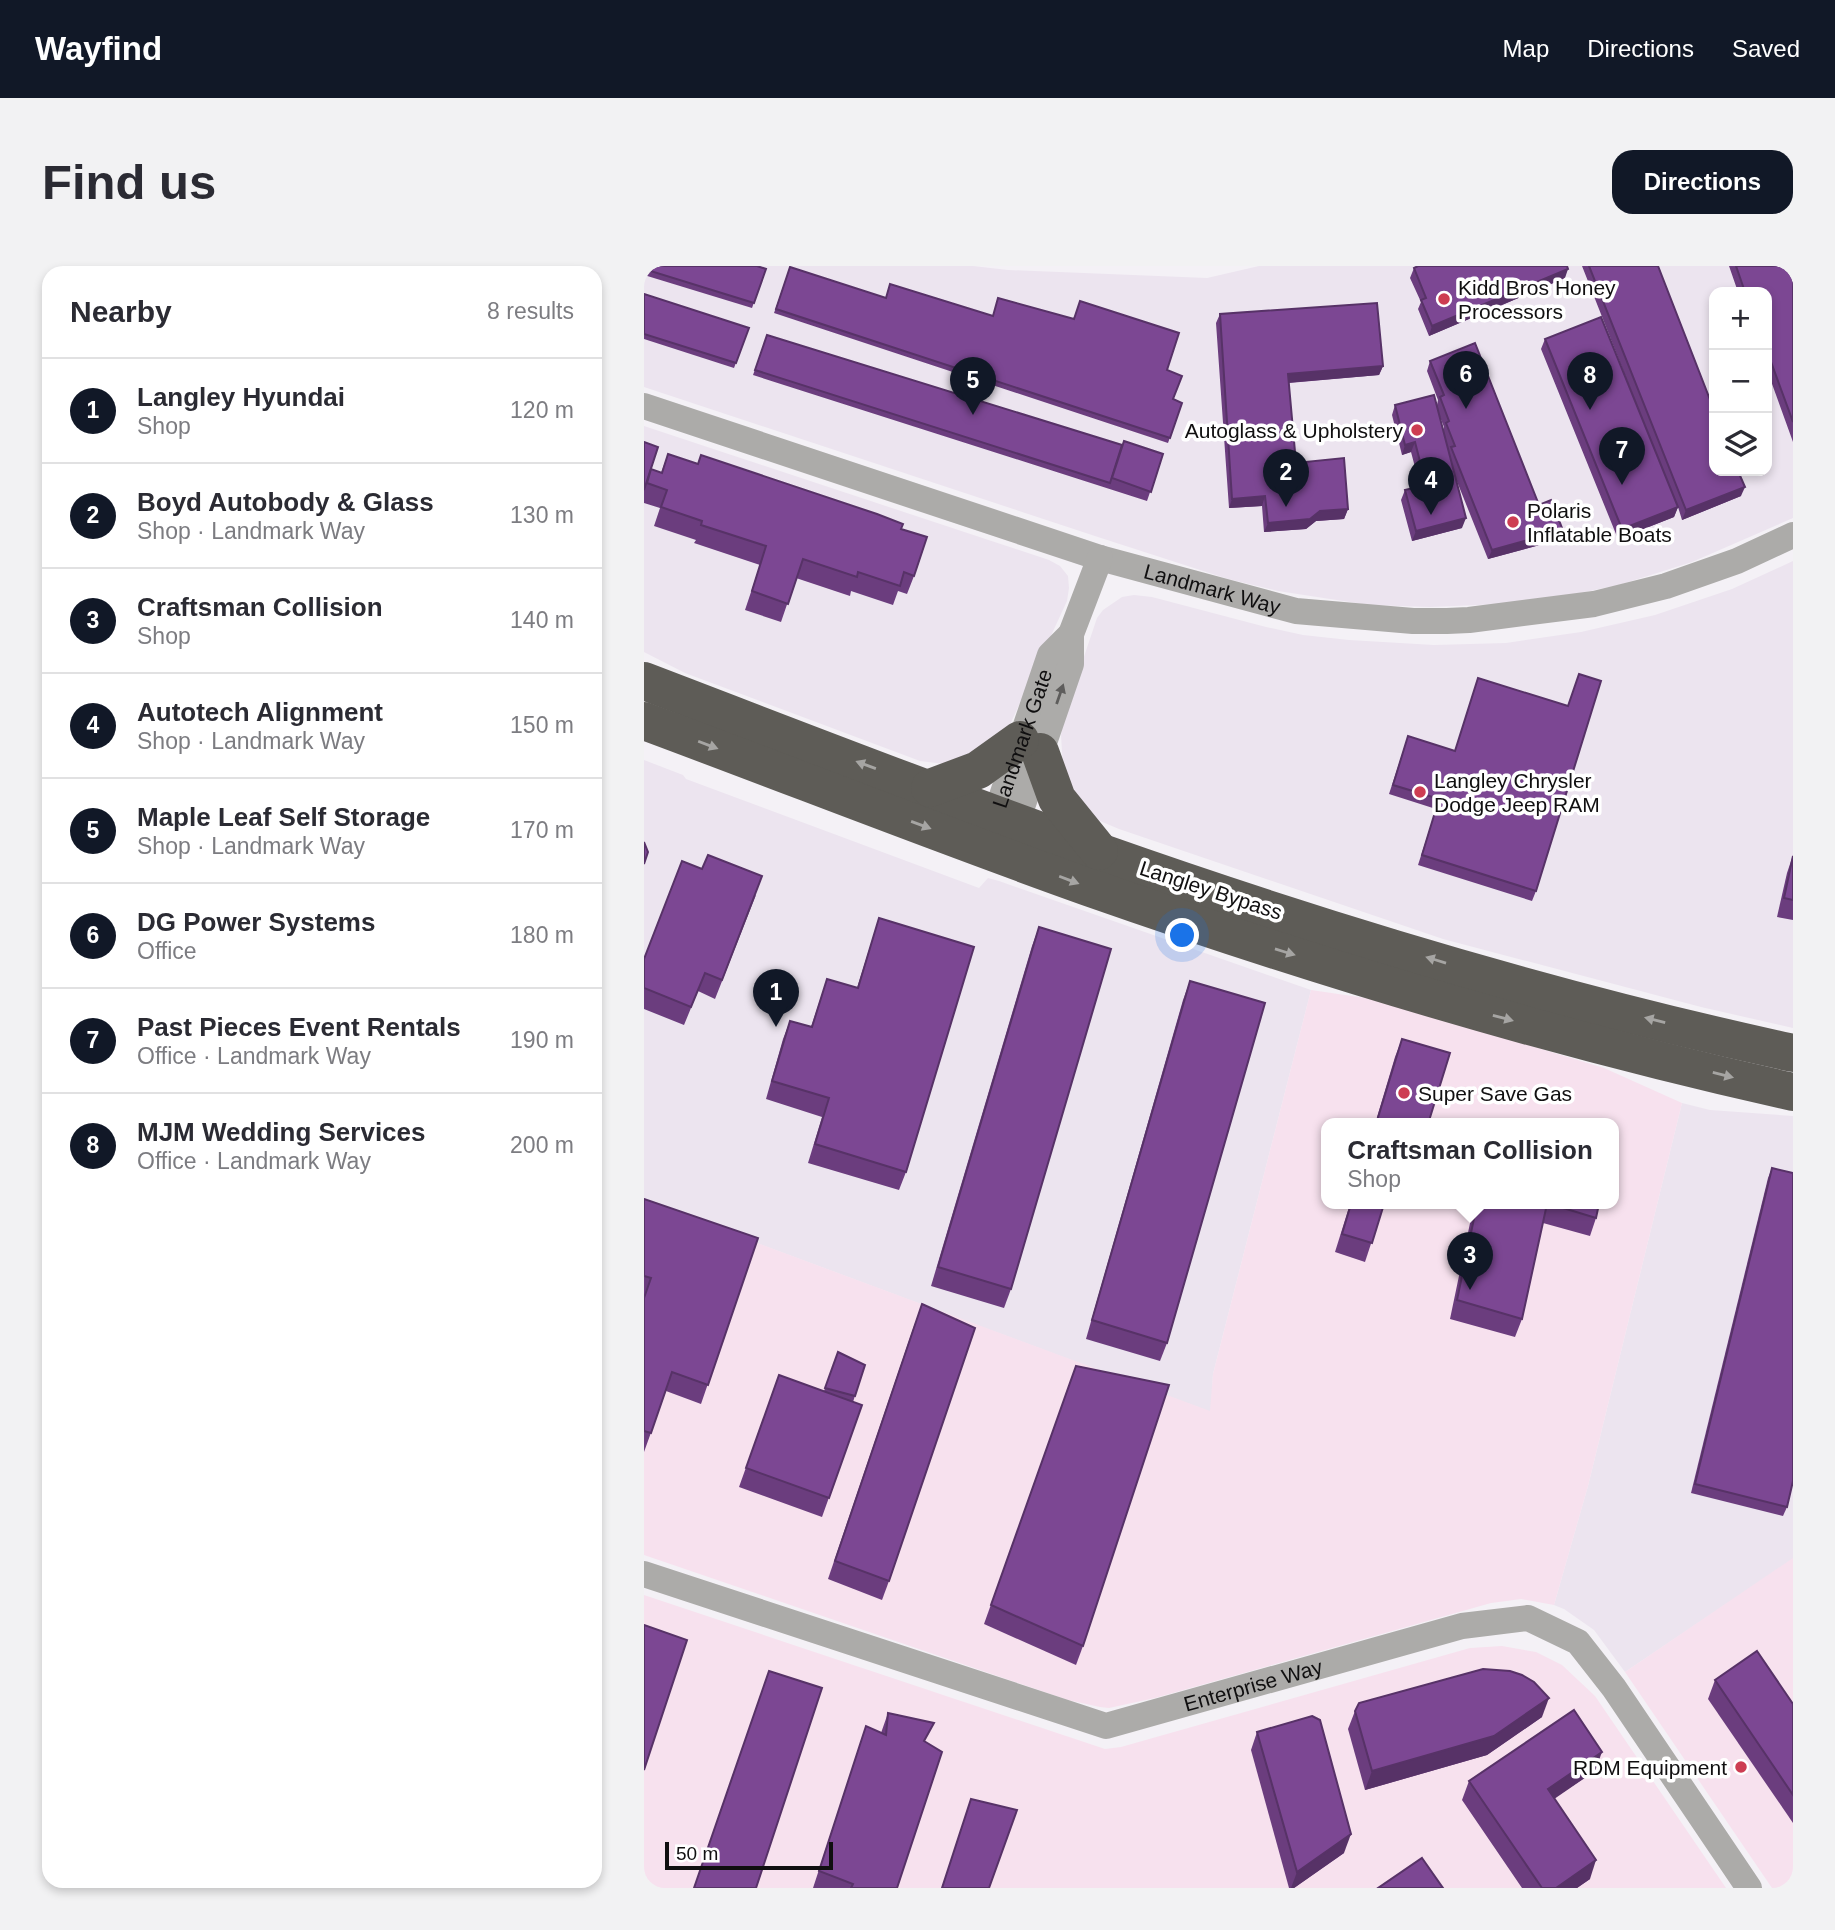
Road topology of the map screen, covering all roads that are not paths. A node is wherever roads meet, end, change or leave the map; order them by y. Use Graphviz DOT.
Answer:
graph roads {
  1 [pos="644,406"];
  2 [pos="1793,535"];
  3 [pos="1100,558"];
  4 [pos="644,681"];
  5 [pos="644,721"];
  6 [pos="1030,746"];
  7 [pos="930,788"];
  8 [pos="1000,835"];
  9 [pos="1101,852"];
  10 [pos="1793,1053"];
  11 [pos="1793,1091"];
  12 [pos="644,1574"];
  13 [pos="1749,1888"];
  1 -- 3 [label="street, Landmark Way"];
  2 -- 3 [label="street, Landmark Way"];
  3 -- 6 [label="street, Landmark Gate"];
  7 -- 4 [label="highway, Langley Bypass, one-way"];
  5 -- 8 [label="highway, Langley Bypass, one-way"];
  6 -- 7 [label="highway"];
  6 -- 8 [label="street, Landmark Gate"];
  6 -- 9 [label="highway"];
  7 -- 8 [label="highway, Langley Bypass"];
  8 -- 9 [label="highway, Langley Bypass"];
  8 -- 11 [label="highway, Langley Bypass, one-way"];
  10 -- 9 [label="highway, Langley Bypass, one-way"];
  12 -- 13 [label="street, Enterprise Way"];
}
